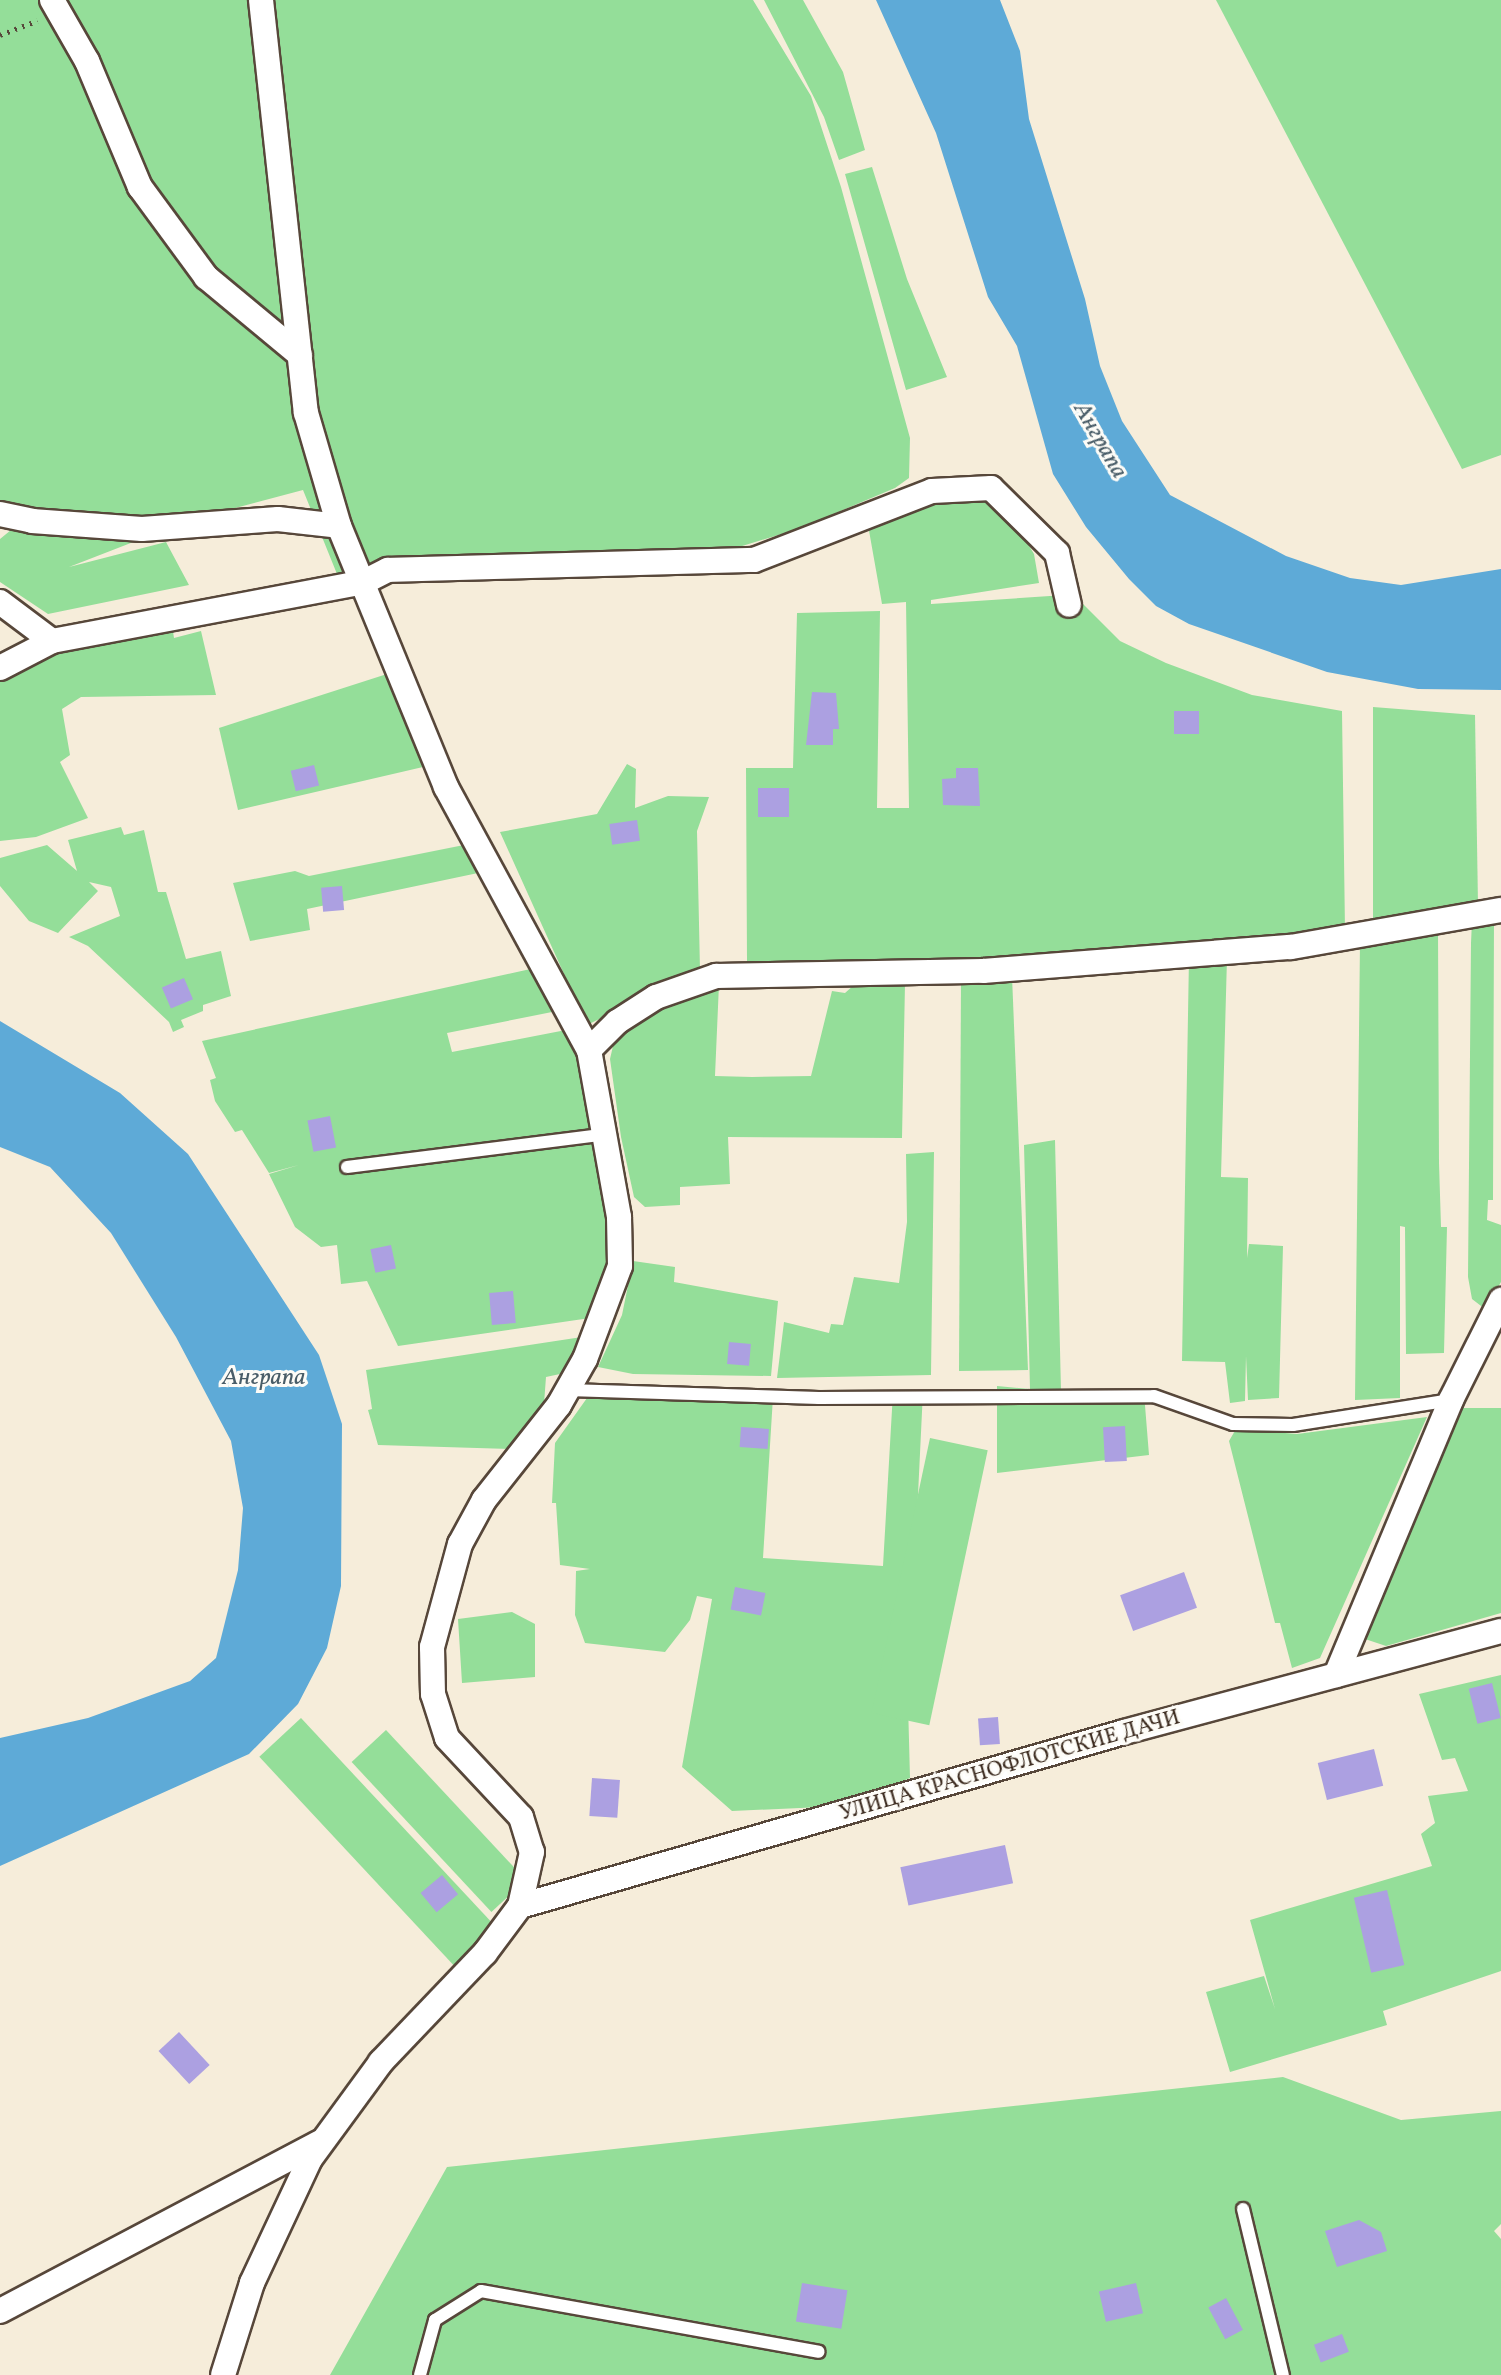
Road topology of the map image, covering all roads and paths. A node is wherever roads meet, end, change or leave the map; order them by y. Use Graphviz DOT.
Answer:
graph roads {
  1 [pos="261,0"];
  2 [pos="56,6"];
  3 [pos="0,35"];
  4 [pos="300,355"];
  5 [pos="0,514"];
  6 [pos="339,526"];
  7 [pos="364,582"];
  8 [pos="0,602"];
  9 [pos="1069,605"];
  10 [pos="52,641"];
  11 [pos="0,668"];
  12 [pos="1501,910"];
  13 [pos="589,1050"];
  14 [pos="607,1134"];
  15 [pos="347,1167"];
  16 [pos="1501,1300"];
  17 [pos="568,1390"];
  18 [pos="1451,1400"];
  19 [pos="1501,1631"];
  20 [pos="1336,1675"];
  21 [pos="520,1906"];
  22 [pos="321,2142"];
  23 [pos="1243,2209"];
  24 [pos="0,2311"];
  25 [pos="819,2352"];
  26 [pos="223,2375"];
  27 [pos="420,2375"];
  28 [pos="1283,2375"];
  1 -- 4 [label="street"];
  2 -- 3 [label="path"];
  2 -- 4 [label="street"];
  4 -- 6 [label="street"];
  5 -- 6 [label="street"];
  6 -- 7 [label="street"];
  7 -- 9 [label="street"];
  7 -- 10 [label="street"];
  7 -- 13 [label="street"];
  8 -- 10 [label="street"];
  10 -- 11 [label="street"];
  12 -- 13 [label="street"];
  13 -- 14 [label="street"];
  14 -- 15 [label="lane"];
  14 -- 17 [label="street"];
  16 -- 18 [label="street"];
  17 -- 18 [label="lane"];
  17 -- 21 [label="street"];
  18 -- 20 [label="street"];
  19 -- 20 [label="street, УЛИЦА КРАСНОФЛОТСКИЕ ДАЧИ"];
  20 -- 21 [label="street, УЛИЦА КРАСНОФЛОТСКИЕ ДАЧИ"];
  21 -- 22 [label="street"];
  22 -- 24 [label="street"];
  22 -- 26 [label="street"];
  23 -- 28 [label="lane"];
  25 -- 27 [label="lane"];
}
